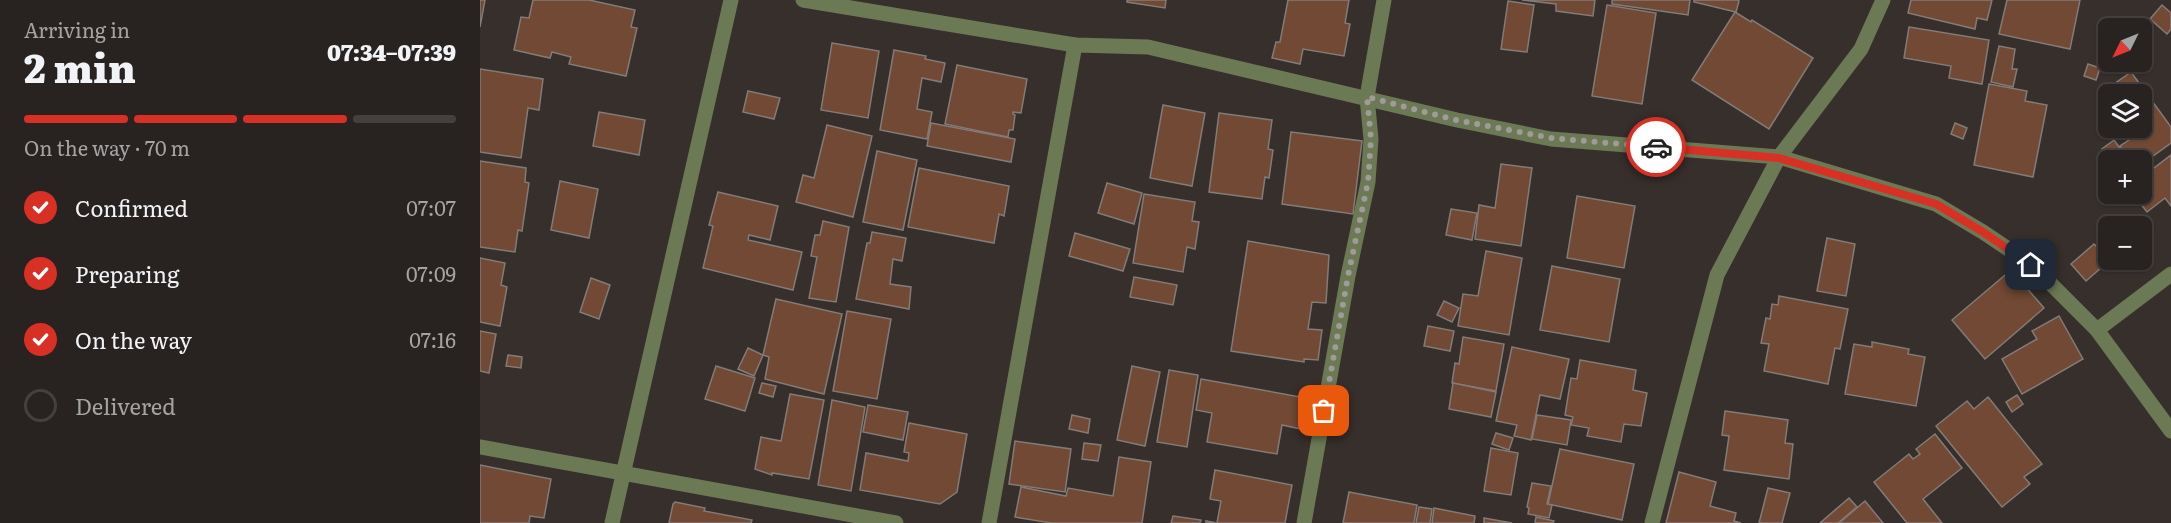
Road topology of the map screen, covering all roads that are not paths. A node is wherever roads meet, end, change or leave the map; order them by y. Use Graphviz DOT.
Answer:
graph roads {
  1 [pos="731,0"];
  2 [pos="804,0"];
  3 [pos="1384,0"];
  4 [pos="1883,0"];
  5 [pos="1075,45"];
  6 [pos="1367,97"];
  7 [pos="1779,158"];
  8 [pos="2171,274"];
  9 [pos="2097,330"];
  10 [pos="2171,431"];
  11 [pos="480,447"];
  12 [pos="623,472"];
  13 [pos="612,523"];
  14 [pos="896,523"];
  15 [pos="989,523"];
  16 [pos="1304,523"];
  17 [pos="1652,523"];
  1 -- 12 [label="street"];
  2 -- 5 [label="street"];
  3 -- 6 [label="street"];
  4 -- 7 [label="street"];
  5 -- 6 [label="street"];
  5 -- 15 [label="street"];
  6 -- 7 [label="street"];
  6 -- 16 [label="street"];
  7 -- 9 [label="street"];
  7 -- 17 [label="street"];
  8 -- 9 [label="street"];
  9 -- 10 [label="street"];
  11 -- 12 [label="street"];
  12 -- 13 [label="street"];
  12 -- 14 [label="street"];
}
